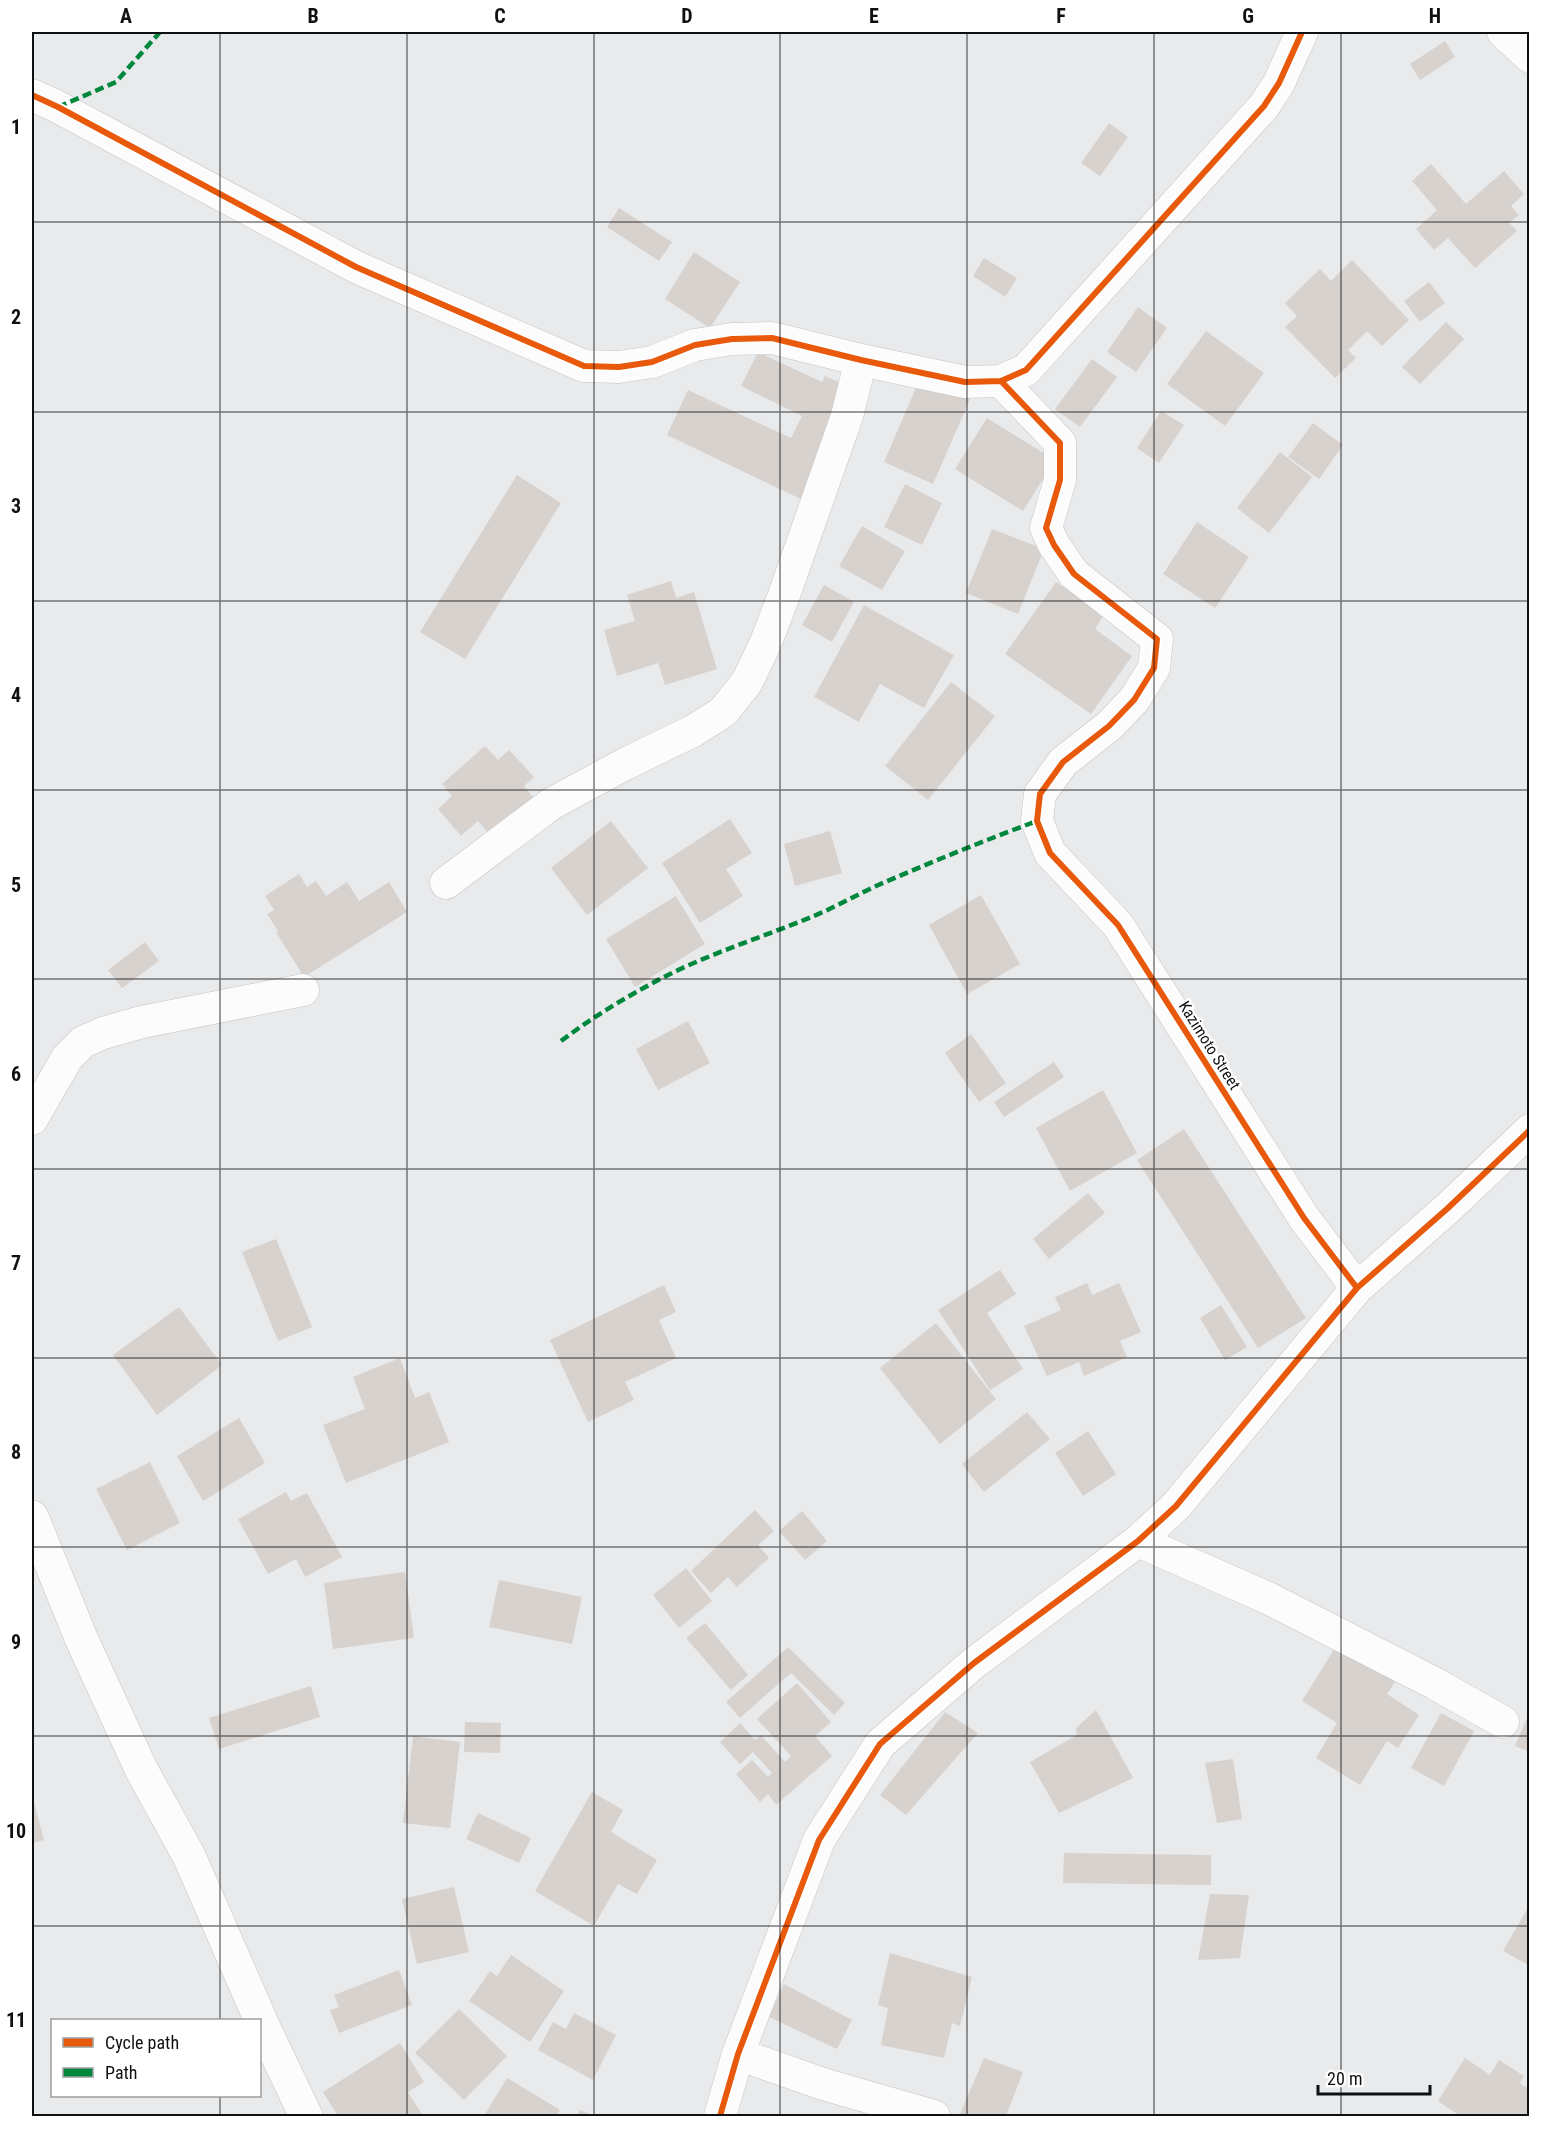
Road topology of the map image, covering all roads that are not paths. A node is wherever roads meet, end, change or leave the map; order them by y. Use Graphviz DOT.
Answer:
graph roads {
  1 [pos="1302,32"];
  2 [pos="1503,32"];
  3 [pos="1530,57"];
  4 [pos="32,94"];
  5 [pos="861,360"];
  6 [pos="1001,381"];
  7 [pos="446,883"];
  8 [pos="303,990"];
  9 [pos="32,1119"];
  10 [pos="1530,1130"];
  11 [pos="1357,1288"];
  12 [pos="32,1517"];
  13 [pos="1138,1541"];
  14 [pos="1503,1722"];
  15 [pos="260,2019"];
  16 [pos="261,2021"];
  17 [pos="738,2054"];
  18 [pos="306,2116"];
  19 [pos="720,2116"];
  20 [pos="934,2116"];
  1 -- 6 [label="street"];
  2 -- 3 [label="street"];
  4 -- 5 [label="street"];
  5 -- 6 [label="street"];
  5 -- 7 [label="street"];
  6 -- 11 [label="street, Kazimoto Street"];
  8 -- 9 [label="street"];
  10 -- 11 [label="street"];
  11 -- 13 [label="street"];
  12 -- 15 [label="street"];
  13 -- 14 [label="street"];
  13 -- 17 [label="street"];
  16 -- 18 [label="street"];
  17 -- 19 [label="street"];
  17 -- 20 [label="street"];
}
